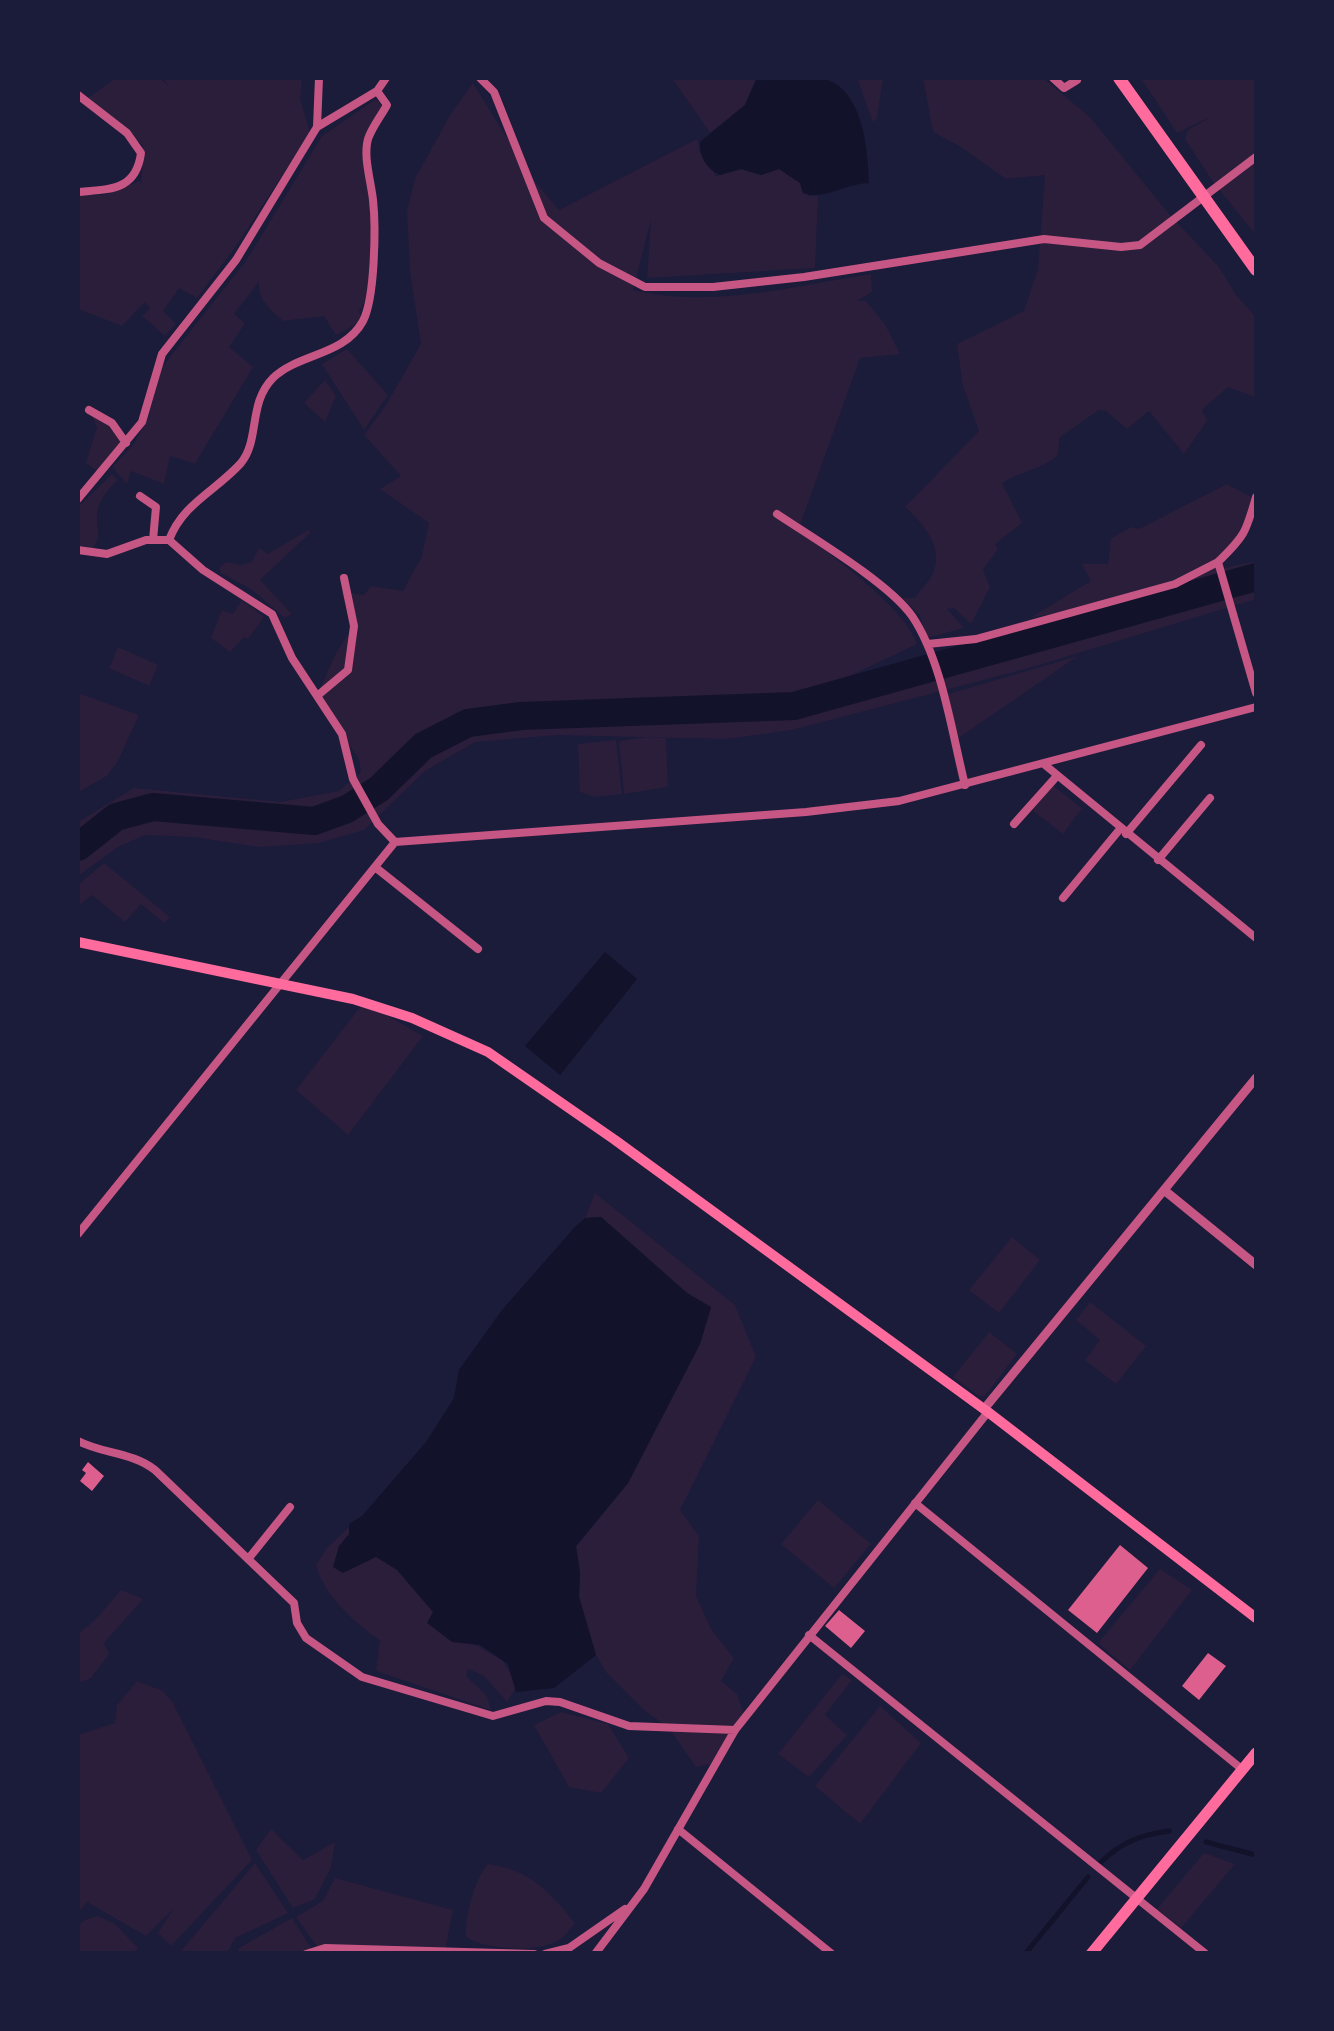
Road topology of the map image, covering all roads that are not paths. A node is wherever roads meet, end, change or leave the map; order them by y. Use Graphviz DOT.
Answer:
graph roads {
  1 [pos="318,78"];
  2 [pos="386,78"];
  3 [pos="480,78"];
  4 [pos="1053,78"];
  5 [pos="1120,78"];
  6 [pos="1077,80"];
  7 [pos="377,91"];
  8 [pos="78,96"];
  9 [pos="318,126"];
  10 [pos="1256,158"];
  11 [pos="78,192"];
  12 [pos="1253,268"];
  13 [pos="89,410"];
  14 [pos="126,444"];
  15 [pos="140,496"];
  16 [pos="1256,497"];
  17 [pos="78,499"];
  18 [pos="777,514"];
  19 [pos="153,540"];
  20 [pos="168,540"];
  21 [pos="78,550"];
  22 [pos="1220,567"];
  23 [pos="344,578"];
  24 [pos="929,648"];
  25 [pos="1256,693"];
  26 [pos="317,696"];
  27 [pos="1254,710"];
  28 [pos="1200,744"];
  29 [pos="1045,765"];
  30 [pos="1056,777"];
  31 [pos="965,785"];
  32 [pos="1210,798"];
  33 [pos="1014,824"];
  34 [pos="1123,832"];
  35 [pos="395,842"];
  36 [pos="1158,860"];
  37 [pos="375,867"];
  38 [pos="1063,898"];
  39 [pos="1256,938"];
  40 [pos="78,942"];
  41 [pos="478,949"];
  42 [pos="283,983"];
  43 [pos="1256,1078"];
  44 [pos="1164,1190"];
  45 [pos="78,1234"];
  46 [pos="1256,1265"];
  47 [pos="986,1411"];
  48 [pos="78,1441"];
  49 [pos="915,1503"];
  50 [pos="290,1507"];
  51 [pos="249,1558"];
  52 [pos="1256,1618"];
  53 [pos="809,1635"];
  54 [pos="735,1730"];
  55 [pos="1256,1754"];
  56 [pos="1243,1770"];
  57 [pos="678,1829"];
  58 [pos="1137,1898"];
  59 [pos="633,1904"];
  60 [pos="306,1954"];
  61 [pos="534,1954"];
  62 [pos="545,1954"];
  63 [pos="595,1954"];
  64 [pos="832,1954"];
  65 [pos="1091,1954"];
  66 [pos="1206,1954"];
  1 -- 9 [label="street"];
  2 -- 7 [label="street"];
  3 -- 10 [label="street"];
  4 -- 6 [label="street"];
  5 -- 12 [label="highway"];
  7 -- 9 [label="street"];
  7 -- 20 [label="street"];
  8 -- 11 [label="street"];
  9 -- 14 [label="street"];
  13 -- 14 [label="street"];
  14 -- 17 [label="street"];
  15 -- 19 [label="street"];
  16 -- 22 [label="street"];
  18 -- 24 [label="street"];
  19 -- 20 [label="street"];
  19 -- 21 [label="street"];
  20 -- 26 [label="street"];
  22 -- 24 [label="street"];
  22 -- 25 [label="street"];
  23 -- 26 [label="street"];
  24 -- 31 [label="street"];
  26 -- 35 [label="street"];
  27 -- 29 [label="street"];
  28 -- 34 [label="street"];
  29 -- 30 [label="street"];
  29 -- 31 [label="street"];
  30 -- 33 [label="street"];
  30 -- 34 [label="street"];
  31 -- 35 [label="street"];
  32 -- 36 [label="street"];
  34 -- 36 [label="street"];
  34 -- 38 [label="street"];
  35 -- 37 [label="street"];
  36 -- 39 [label="street"];
  37 -- 41 [label="street"];
  37 -- 42 [label="street"];
  40 -- 42 [label="main road"];
  42 -- 45 [label="street"];
  42 -- 47 [label="main road"];
  43 -- 44 [label="street"];
  44 -- 46 [label="street"];
  44 -- 47 [label="street"];
  47 -- 49 [label="street"];
  47 -- 52 [label="main road"];
  48 -- 51 [label="street"];
  49 -- 53 [label="street"];
  49 -- 56 [label="street"];
  50 -- 51 [label="street"];
  51 -- 54 [label="street"];
  53 -- 54 [label="street"];
  53 -- 58 [label="street"];
  54 -- 57 [label="street"];
  55 -- 56 [label="main road"];
  56 -- 58 [label="main road"];
  57 -- 59 [label="street"];
  57 -- 64 [label="street"];
  58 -- 65 [label="main road"];
  58 -- 66 [label="street"];
  59 -- 62 [label="street"];
  59 -- 63 [label="street"];
  60 -- 61 [label="street"];
}
